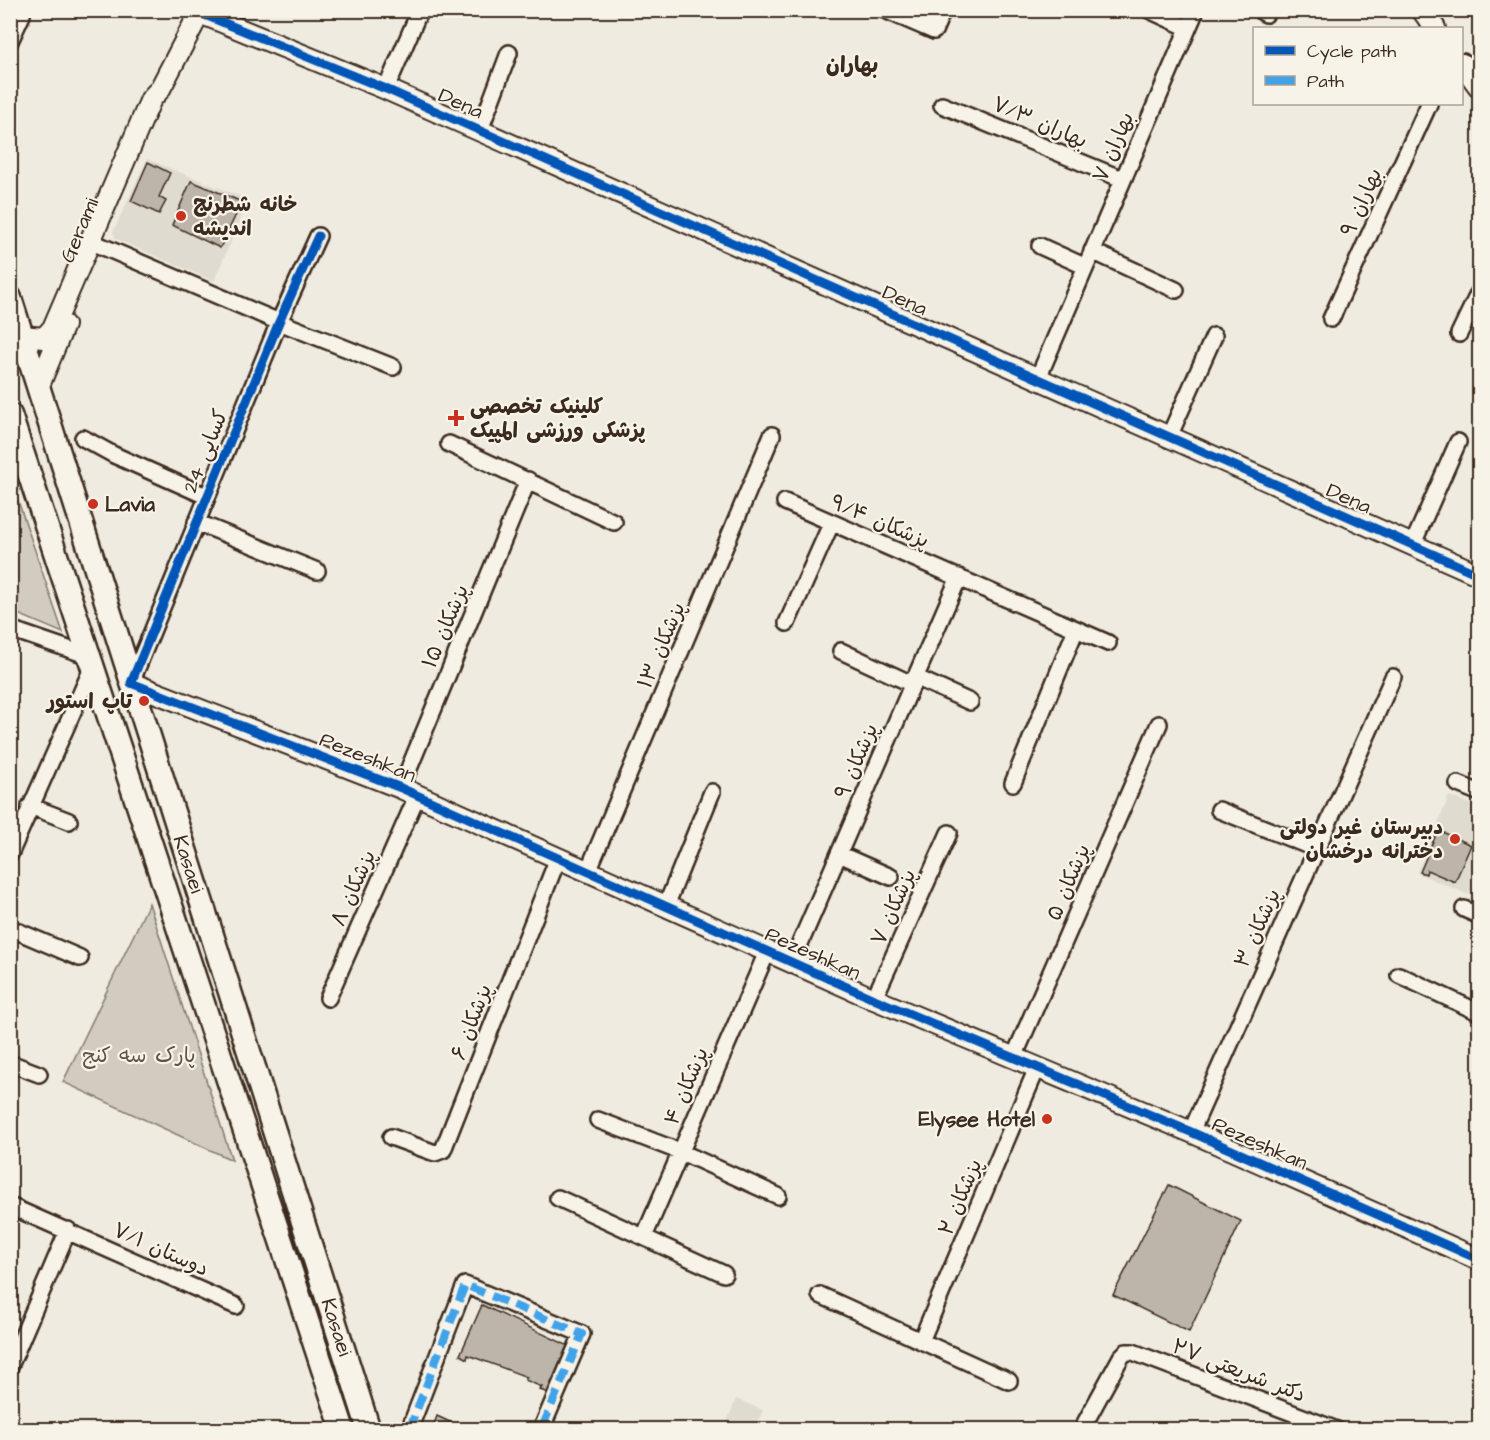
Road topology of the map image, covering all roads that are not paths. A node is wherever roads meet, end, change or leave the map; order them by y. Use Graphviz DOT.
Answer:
graph roads {
  1 [pos="420,10"];
  2 [pos="885,10"];
  3 [pos="943,10"];
  4 [pos="1149,10"];
  5 [pos="1196,10"];
  6 [pos="1422,10"];
  7 [pos="200,12"];
  8 [pos="22,15"];
  9 [pos="1434,27"];
  10 [pos="1188,28"];
  11 [pos="10,41"];
  12 [pos="509,53"];
  13 [pos="1463,67"];
  14 [pos="1479,88"];
  15 [pos="160,89"];
  16 [pos="386,89"];
  17 [pos="942,105"];
  18 [pos="1429,105"];
  19 [pos="480,130"];
  20 [pos="1122,179"];
  21 [pos="318,236"];
  22 [pos="99,245"];
  23 [pos="1040,246"];
  24 [pos="1092,251"];
  25 [pos="1084,266"];
  26 [pos="1176,290"];
  27 [pos="1479,290"];
  28 [pos="10,298"];
  29 [pos="1331,319"];
  30 [pos="279,322"];
  31 [pos="1460,334"];
  32 [pos="22,336"];
  33 [pos="1214,336"];
  34 [pos="393,367"];
  35 [pos="1038,378"];
  36 [pos="38,387"];
  37 [pos="12,425"];
  38 [pos="772,435"];
  39 [pos="83,438"];
  40 [pos="1168,439"];
  41 [pos="1458,442"];
  42 [pos="449,444"];
  43 [pos="528,480"];
  44 [pos="206,496"];
  45 [pos="786,502"];
  46 [pos="196,522"];
  47 [pos="614,522"];
  48 [pos="831,524"];
  49 [pos="1412,546"];
  50 [pos="317,571"];
  51 [pos="1479,575"];
  52 [pos="959,577"];
  53 [pos="787,622"];
  54 [pos="10,629"];
  55 [pos="1076,629"];
  56 [pos="1108,643"];
  57 [pos="841,651"];
  58 [pos="91,661"];
  59 [pos="1393,677"];
  60 [pos="914,681"];
  61 [pos="131,682"];
  62 [pos="970,702"];
  63 [pos="1159,724"];
  64 [pos="1013,783"];
  65 [pos="1458,784"];
  66 [pos="409,792"];
  67 [pos="712,792"];
  68 [pos="1479,793"];
  69 [pos="30,806"];
  70 [pos="1220,810"];
  71 [pos="69,821"];
  72 [pos="949,833"];
  73 [pos="1314,848"];
  74 [pos="10,854"];
  75 [pos="839,854"];
  76 [pos="558,858"];
  77 [pos="588,871"];
  78 [pos="891,877"];
  79 [pos="666,906"];
  80 [pos="1464,909"];
  81 [pos="1479,916"];
  82 [pos="10,928"];
  83 [pos="767,952"];
  84 [pos="80,958"];
  85 [pos="792,962"];
  86 [pos="1399,975"];
  87 [pos="328,998"];
  88 [pos="874,999"];
  89 [pos="1479,1012"];
  90 [pos="1014,1057"];
  91 [pos="10,1063"];
  92 [pos="1037,1068"];
  93 [pos="39,1074"];
  94 [pos="598,1120"];
  95 [pos="1191,1132"];
  96 [pos="391,1137"];
  97 [pos="681,1152"];
  98 [pos="294,1194"];
  99 [pos="778,1196"];
  100 [pos="558,1198"];
  101 [pos="268,1201"];
  102 [pos="10,1206"];
  103 [pos="68,1230"];
  104 [pos="644,1237"];
  105 [pos="1479,1260"];
  106 [pos="724,1274"];
  107 [pos="820,1295"];
  108 [pos="236,1306"];
  109 [pos="921,1341"];
  110 [pos="10,1366"];
  111 [pos="1009,1381"];
  112 [pos="1085,1423"];
  113 [pos="1333,1429"];
  114 [pos="343,1430"];
  115 [pos="369,1430"];
  116 [pos="409,1430"];
  117 [pos="541,1430"];
  1 -- 16 [label="street"];
  2 -- 3 [label="street"];
  4 -- 10 [label="street"];
  5 -- 10 [label="street, ۷ بهاران"];
  6 -- 9 [label="street"];
  7 -- 15 [label="street, Gerami"];
  7 -- 16 [label="street, Dena"];
  8 -- 11 [label="street"];
  10 -- 20 [label="street, ۷ بهاران"];
  12 -- 19 [label="street"];
  13 -- 14 [label="street"];
  15 -- 22 [label="street, Gerami"];
  15 -- 32 [label="street, Gerami"];
  16 -- 19 [label="street, Dena"];
  17 -- 20 [label="street, ۷/۳ بهاران"];
  18 -- 29 [label="street, ۹ بهاران"];
  19 -- 35 [label="street, Dena"];
  20 -- 24 [label="street, ۷ بهاران"];
  21 -- 30 [label="street, کسایی 24"];
  22 -- 30 [label="street"];
  22 -- 36 [label="street, Gerami"];
  23 -- 25 [label="street"];
  24 -- 25 [label="street, ۷ بهاران"];
  24 -- 26 [label="street"];
  25 -- 35 [label="street, ۷ بهاران"];
  27 -- 31 [label="street"];
  28 -- 32 [label="main road, Kasaei"];
  30 -- 34 [label="street"];
  30 -- 44 [label="street, کسایی 24"];
  32 -- 36 [label="main road, Kasaei"];
  33 -- 40 [label="street"];
  35 -- 40 [label="street, Dena"];
  36 -- 61 [label="main road, Kasaei"];
  37 -- 58 [label="main road, Kasaei"];
  38 -- 77 [label="street, ۱۳ پزشکان"];
  39 -- 44 [label="street"];
  40 -- 49 [label="street, Dena"];
  41 -- 49 [label="street"];
  42 -- 43 [label="street"];
  43 -- 47 [label="street"];
  43 -- 66 [label="street, ۱۵ پزشکان"];
  44 -- 46 [label="street, کسایی 24"];
  45 -- 48 [label="street, ۹/۴ پزشکان"];
  46 -- 50 [label="street"];
  46 -- 61 [label="street, کسایی 24"];
  48 -- 52 [label="street, ۹/۴ پزشکان"];
  48 -- 53 [label="street"];
  49 -- 51 [label="street, Dena"];
  52 -- 55 [label="street, ۹/۴ پزشکان"];
  52 -- 60 [label="street, ۹ پزشکان"];
  54 -- 58 [label="street"];
  55 -- 56 [label="street, ۹/۴ پزشکان"];
  55 -- 64 [label="street"];
  57 -- 60 [label="street"];
  58 -- 69 [label="street"];
  58 -- 101 [label="main road, Kasaei"];
  59 -- 73 [label="street, ۳ پزشکان"];
  60 -- 62 [label="street"];
  60 -- 75 [label="street, ۹ پزشکان"];
  61 -- 66 [label="street, Pezeshkan"];
  61 -- 98 [label="main road, Kasaei"];
  63 -- 90 [label="street, ۵ پزشکان"];
  65 -- 68 [label="street"];
  66 -- 76 [label="street, Pezeshkan"];
  66 -- 87 [label="street, ۸ پزشکان"];
  67 -- 79 [label="street"];
  69 -- 71 [label="street"];
  69 -- 74 [label="street"];
  70 -- 73 [label="street"];
  72 -- 88 [label="street, ۷ پزشکان"];
  73 -- 95 [label="street, ۳ پزشکان"];
  75 -- 78 [label="street"];
  75 -- 85 [label="street, ۹ پزشکان"];
  76 -- 77 [label="street, Pezeshkan"];
  76 -- 96 [label="street, ۶ پزشکان"];
  77 -- 79 [label="street, Pezeshkan"];
  79 -- 83 [label="street, Pezeshkan"];
  80 -- 81 [label="street"];
  82 -- 84 [label="street"];
  83 -- 85 [label="street, Pezeshkan"];
  83 -- 97 [label="street, ۴ پزشکان"];
  85 -- 88 [label="street, Pezeshkan"];
  86 -- 89 [label="street"];
  88 -- 90 [label="street, Pezeshkan"];
  90 -- 92 [label="street, Pezeshkan"];
  91 -- 93 [label="street"];
  92 -- 95 [label="street, Pezeshkan"];
  92 -- 109 [label="street, ۲ پزشکان"];
  94 -- 97 [label="street"];
  95 -- 105 [label="street, Pezeshkan"];
  97 -- 99 [label="street"];
  97 -- 104 [label="street, ۴ پزشکان"];
  98 -- 101 [label="main road"];
  98 -- 115 [label="main road, Kasaei"];
  100 -- 104 [label="street"];
  101 -- 114 [label="main road, Kasaei"];
  102 -- 103 [label="street, ۷/۱ دوستان"];
  103 -- 108 [label="street, ۷/۱ دوستان"];
  103 -- 110 [label="street"];
  104 -- 106 [label="street"];
  107 -- 109 [label="street"];
  109 -- 111 [label="street"];
  112 -- 113 [label="street, ۲۷ دکتر شریعتی"];
  116 -- 117 [label="street"];
}
